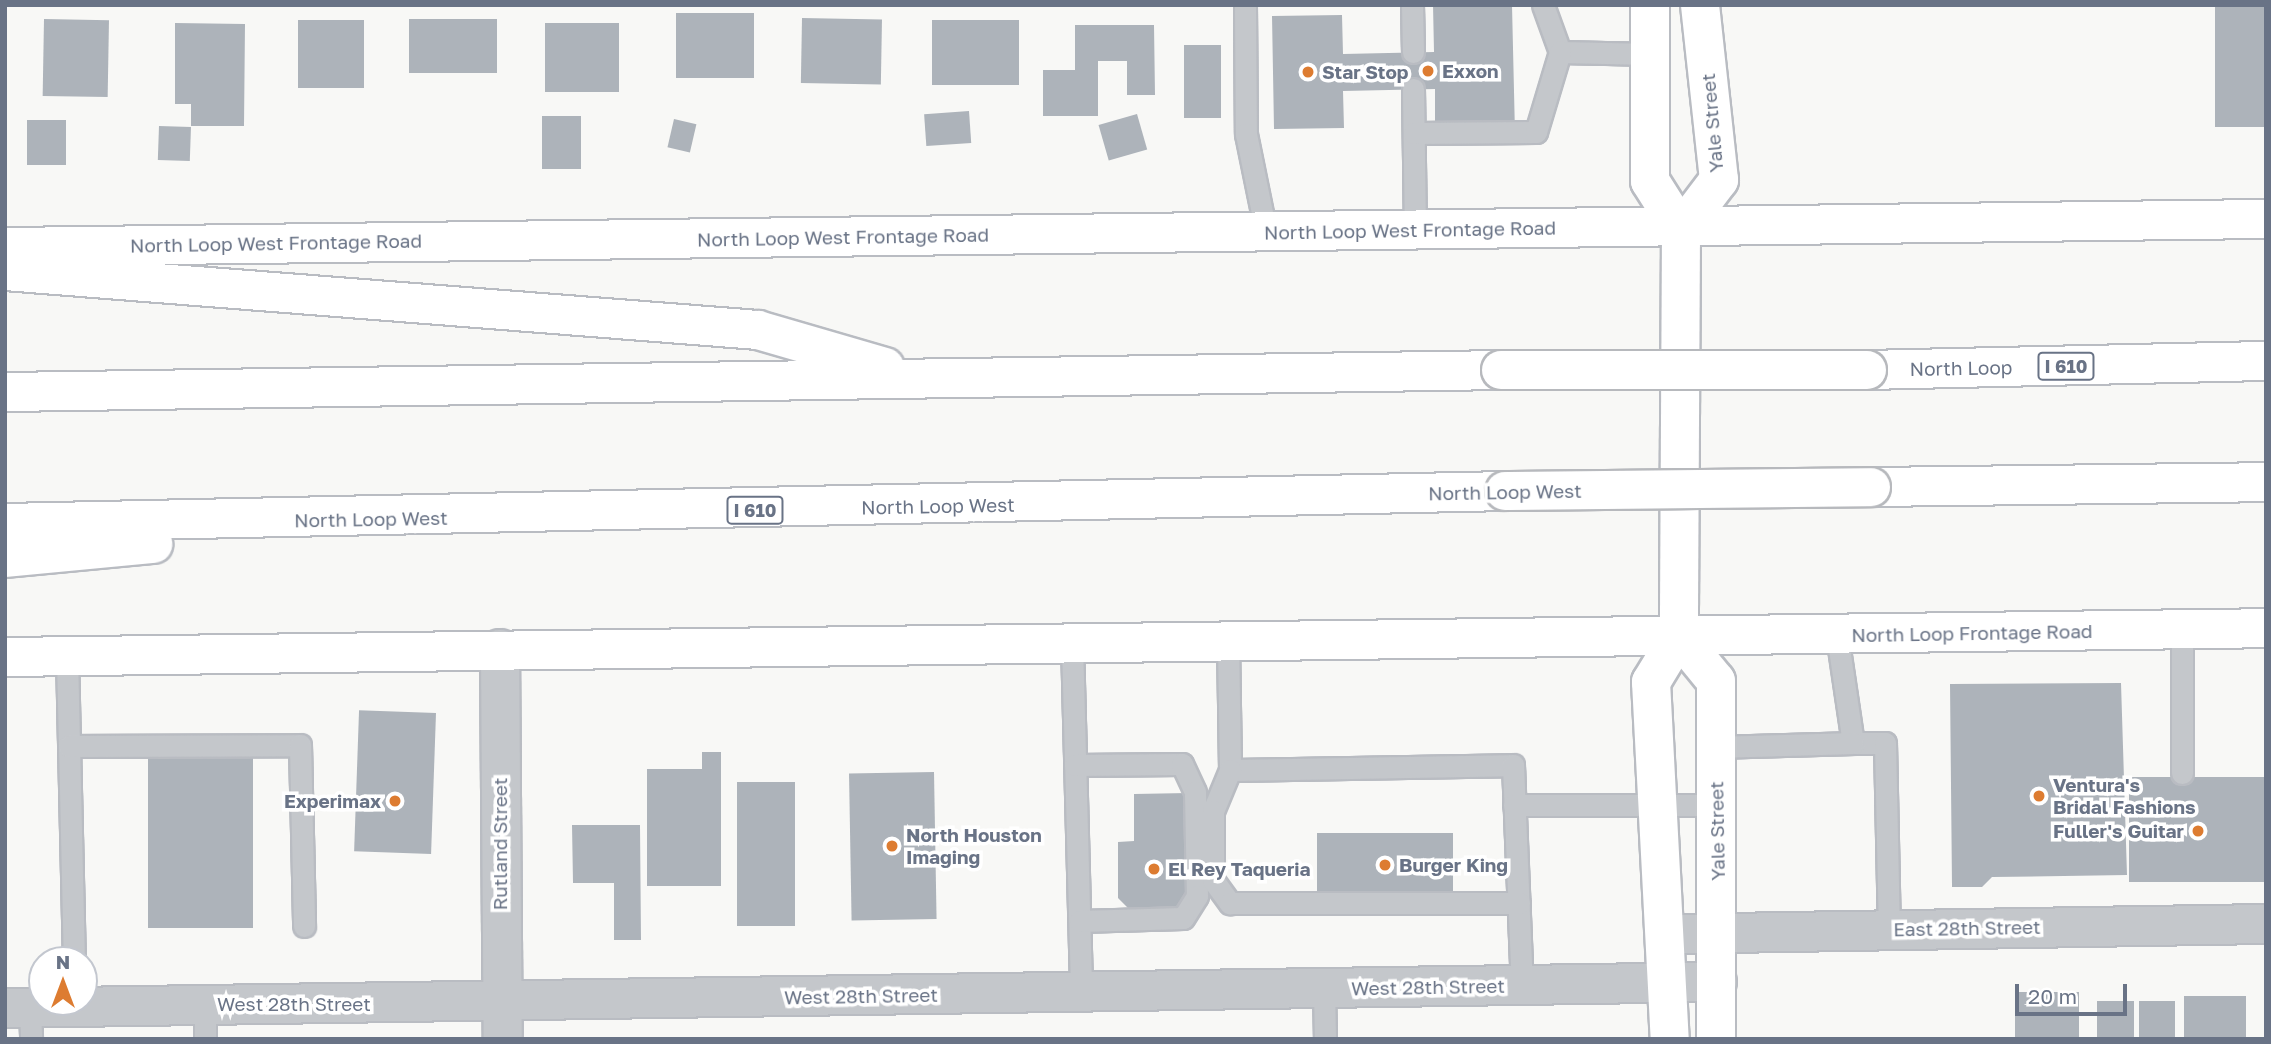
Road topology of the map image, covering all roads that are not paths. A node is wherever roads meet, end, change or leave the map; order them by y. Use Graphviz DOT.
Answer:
graph roads {
  1 [pos="1245,5"];
  2 [pos="1412,5"];
  3 [pos="1543,5"];
  4 [pos="1650,5"];
  5 [pos="1700,5"];
  6 [pos="1413,52"];
  7 [pos="1560,52"];
  8 [pos="1651,54"];
  9 [pos="1413,89"];
  10 [pos="1414,133"];
  11 [pos="2266,219"];
  12 [pos="1415,230"];
  13 [pos="1682,230"];
  14 [pos="1266,232"];
  15 [pos="5,247"];
  16 [pos="5,271"];
  17 [pos="2266,361"];
  18 [pos="921,377"];
  19 [pos="5,392"];
  20 [pos="2266,482"];
  21 [pos="429,519"];
  22 [pos="5,523"];
  23 [pos="5,558"];
  24 [pos="2266,628"];
  25 [pos="2182,630"];
  26 [pos="1837,635"];
  27 [pos="1679,636"];
  28 [pos="1228,641"];
  29 [pos="1072,643"];
  30 [pos="500,649"];
  31 [pos="67,656"];
  32 [pos="5,657"];
  33 [pos="1853,743"];
  34 [pos="69,746"];
  35 [pos="1717,747"];
  36 [pos="1075,765"];
  37 [pos="1230,770"];
  38 [pos="2182,773"];
  39 [pos="1658,804"];
  40 [pos="1514,805"];
  41 [pos="1717,805"];
  42 [pos="1519,903"];
  43 [pos="1080,921"];
  44 [pos="2266,924"];
  45 [pos="304,926"];
  46 [pos="1889,929"];
  47 [pos="1718,931"];
  48 [pos="1668,934"];
  49 [pos="74,946"];
  50 [pos="1717,982"];
  51 [pos="1669,983"];
  52 [pos="1522,986"];
  53 [pos="1324,988"];
  54 [pos="1081,991"];
  55 [pos="98,1007"];
  56 [pos="503,1021"];
  57 [pos="205,1022"];
  58 [pos="1325,1039"];
  59 [pos="1670,1039"];
  60 [pos="1716,1039"];
  1 -- 14 [label="lane"];
  2 -- 6 [label="lane"];
  3 -- 7 [label="lane"];
  4 -- 8 [label="main road"];
  5 -- 13 [label="main road, Yale Street"];
  7 -- 8 [label="lane"];
  7 -- 10 [label="lane"];
  8 -- 13 [label="main road"];
  9 -- 10 [label="lane"];
  10 -- 12 [label="lane"];
  11 -- 13 [label="main road"];
  12 -- 13 [label="main road, North Loop West Frontage Road"];
  12 -- 14 [label="main road, North Loop West Frontage Road"];
  13 -- 27 [label="main road"];
  14 -- 15 [label="main road, North Loop West Frontage Road"];
  16 -- 18 [label="main road"];
  17 -- 18 [label="main road, North Loop / I 610, bridge"];
  18 -- 19 [label="main road, I 610"];
  20 -- 21 [label="main road, North Loop West / I 610, bridge"];
  21 -- 22 [label="main road, North Loop West / I 610"];
  21 -- 23 [label="main road"];
  24 -- 25 [label="main road, North Loop Frontage Road"];
  25 -- 26 [label="main road, North Loop Frontage Road"];
  25 -- 38 [label="lane"];
  26 -- 27 [label="main road, North Loop Frontage Road"];
  26 -- 33 [label="lane"];
  27 -- 28 [label="main road"];
  27 -- 35 [label="main road, Yale Street"];
  27 -- 39 [label="main road"];
  28 -- 29 [label="main road"];
  28 -- 37 [label="lane"];
  29 -- 30 [label="main road"];
  29 -- 36 [label="lane"];
  30 -- 31 [label="main road"];
  30 -- 56 [label="street, Rutland Street"];
  31 -- 32 [label="main road"];
  31 -- 34 [label="lane"];
  33 -- 35 [label="lane"];
  33 -- 46 [label="lane"];
  34 -- 45 [label="lane"];
  34 -- 49 [label="lane"];
  35 -- 41 [label="main road, Yale Street"];
  36 -- 43 [label="lane"];
  36 -- 43 [label="lane"];
  37 -- 40 [label="lane"];
  37 -- 42 [label="lane"];
  39 -- 40 [label="lane"];
  39 -- 41 [label="lane"];
  39 -- 48 [label="main road"];
  40 -- 42 [label="lane"];
  41 -- 47 [label="main road, Yale Street"];
  42 -- 52 [label="lane"];
  43 -- 54 [label="lane"];
  44 -- 46 [label="street, East 28th Street"];
  46 -- 47 [label="street, East 28th Street"];
  47 -- 48 [label="street, East 28th Street"];
  47 -- 50 [label="main road, Yale Street"];
  48 -- 51 [label="main road"];
  50 -- 51 [label="street, West 28th Street"];
  50 -- 60 [label="main road, Yale Street"];
  51 -- 52 [label="street, West 28th Street"];
  51 -- 59 [label="main road"];
  52 -- 53 [label="street, West 28th Street"];
  53 -- 54 [label="street, West 28th Street"];
  53 -- 58 [label="lane"];
  54 -- 56 [label="street, West 28th Street"];
  55 -- 57 [label="street, West 28th Street"];
  56 -- 57 [label="street, West 28th Street"];
}
